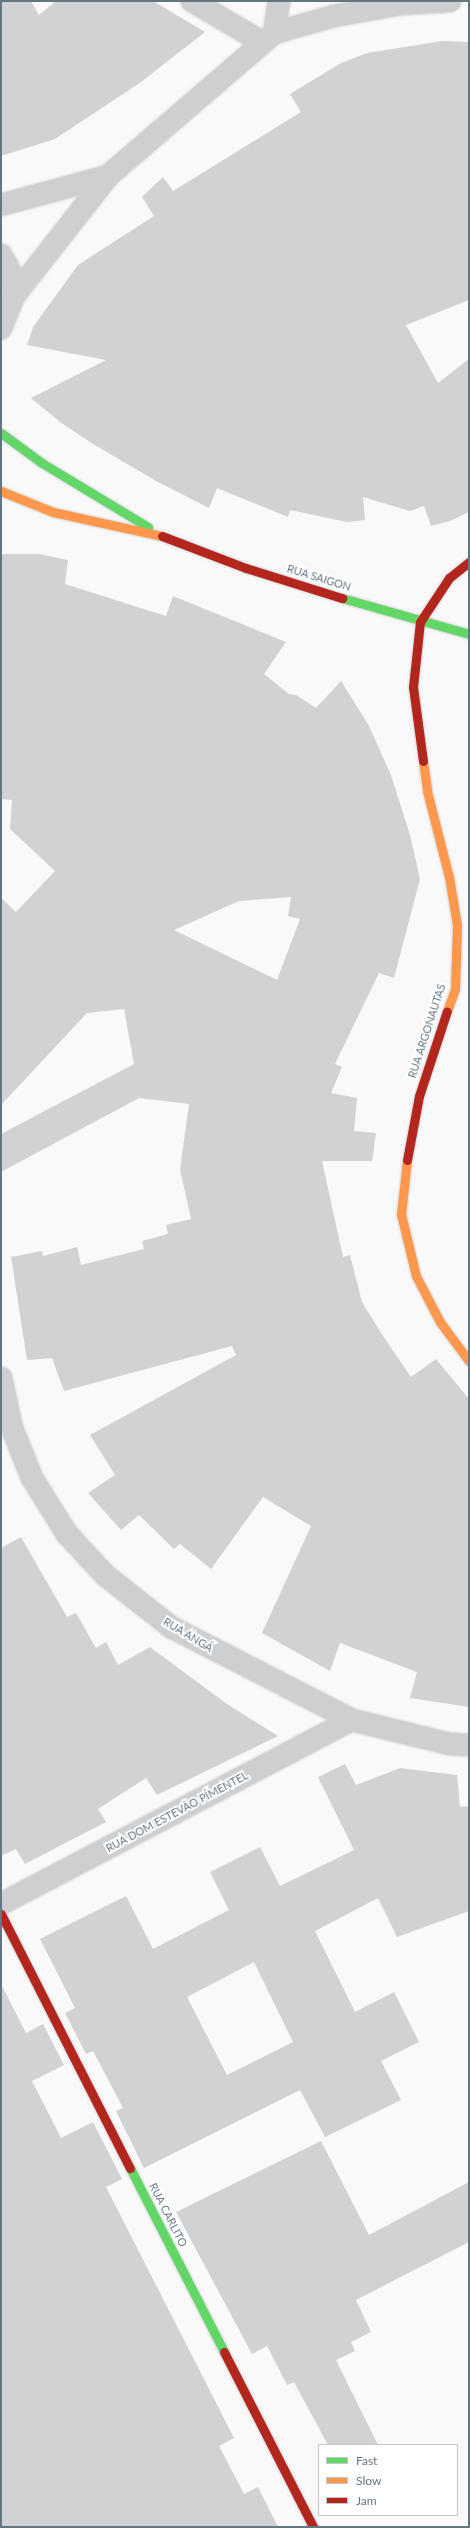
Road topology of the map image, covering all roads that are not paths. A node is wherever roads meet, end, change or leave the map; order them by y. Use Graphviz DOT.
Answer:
graph roads {
  1 [pos="192,1"];
  2 [pos="279,1"];
  3 [pos="450,1"];
  4 [pos="268,37"];
  5 [pos="108,176"];
  6 [pos="1,205"];
  7 [pos="1,255"];
  8 [pos="14,296"];
  9 [pos="1,328"];
  10 [pos="1,433"];
  11 [pos="1,491"];
  12 [pos="165,537"];
  13 [pos="469,562"];
  14 [pos="420,622"];
  15 [pos="469,634"];
  16 [pos="469,1362"];
  17 [pos="1,1378"];
  18 [pos="352,1720"];
  19 [pos="469,1745"];
  20 [pos="1,1904"];
  21 [pos="1,1914"];
  22 [pos="313,2527"];
  1 -- 4 [label="street"];
  2 -- 4 [label="street"];
  3 -- 4 [label="street"];
  4 -- 5 [label="street"];
  5 -- 6 [label="street"];
  5 -- 8 [label="street"];
  7 -- 8 [label="street"];
  8 -- 9 [label="street"];
  10 -- 12 [label="street, RUA SAIGON"];
  11 -- 12 [label="street, RUA SAIGON"];
  12 -- 14 [label="street, RUA SAIGON"];
  13 -- 14 [label="street"];
  14 -- 15 [label="street, RUA SAIGON"];
  14 -- 16 [label="street, RUA ARGONAUTAS"];
  17 -- 18 [label="street, RUA ANGÁ"];
  18 -- 19 [label="street, RUA ANGÁ"];
  18 -- 20 [label="street, RUA DOM ESTEVÃO PÍMENTEL"];
  21 -- 22 [label="street, RUA CARLITO"];
}
